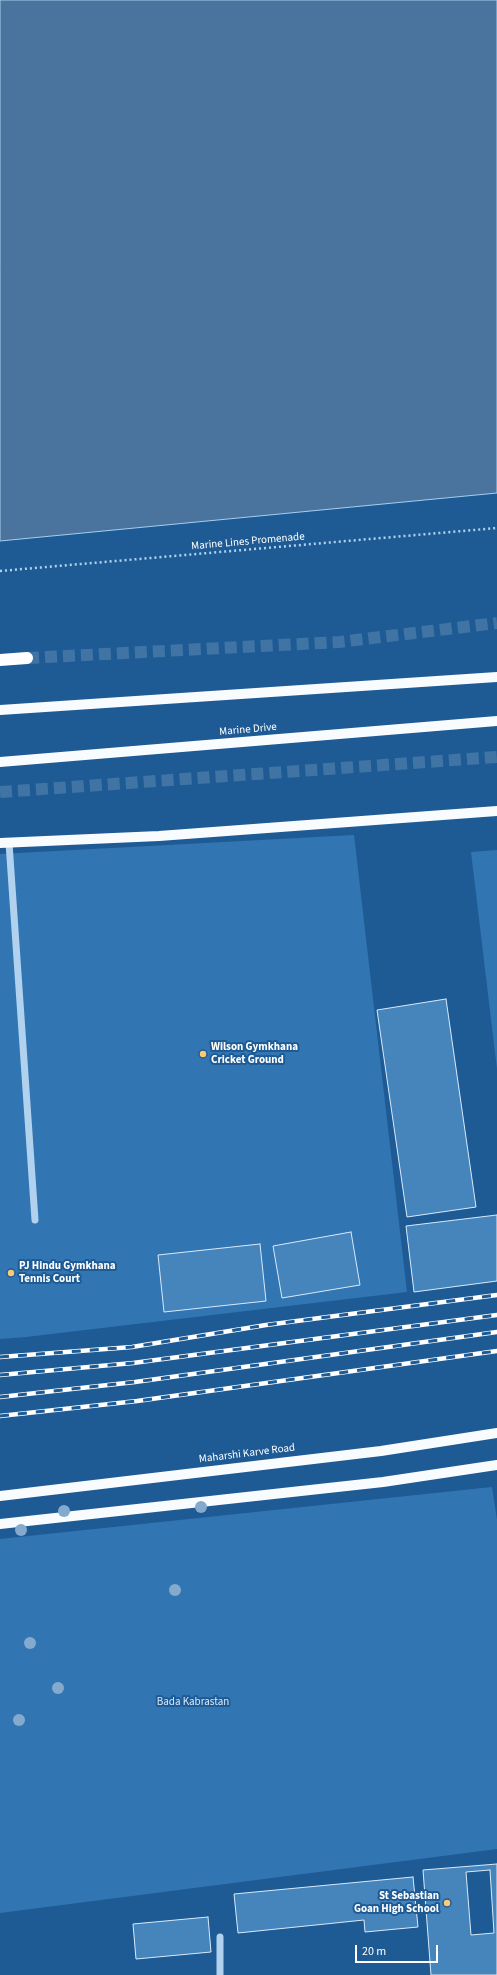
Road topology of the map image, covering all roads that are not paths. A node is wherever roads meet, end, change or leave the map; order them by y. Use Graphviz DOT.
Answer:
graph roads {
  1 [pos="27,658"];
  2 [pos="0,660"];
  3 [pos="497,677"];
  4 [pos="0,710"];
  5 [pos="497,721"];
  6 [pos="0,762"];
  7 [pos="497,811"];
  8 [pos="4,843"];
  9 [pos="35,1220"];
  10 [pos="497,1433"];
  11 [pos="497,1465"];
  12 [pos="0,1496"];
  13 [pos="0,1524"];
  14 [pos="220,1937"];
  15 [pos="220,1975"];
  1 -- 2 [label="highway"];
  3 -- 4 [label="main road"];
  5 -- 6 [label="main road, Marine Drive"];
  7 -- 8 [label="main road"];
  8 -- 9 [label="street"];
  10 -- 12 [label="main road, Maharshi Karve Road"];
  11 -- 13 [label="main road"];
  14 -- 15 [label="street"];
}
